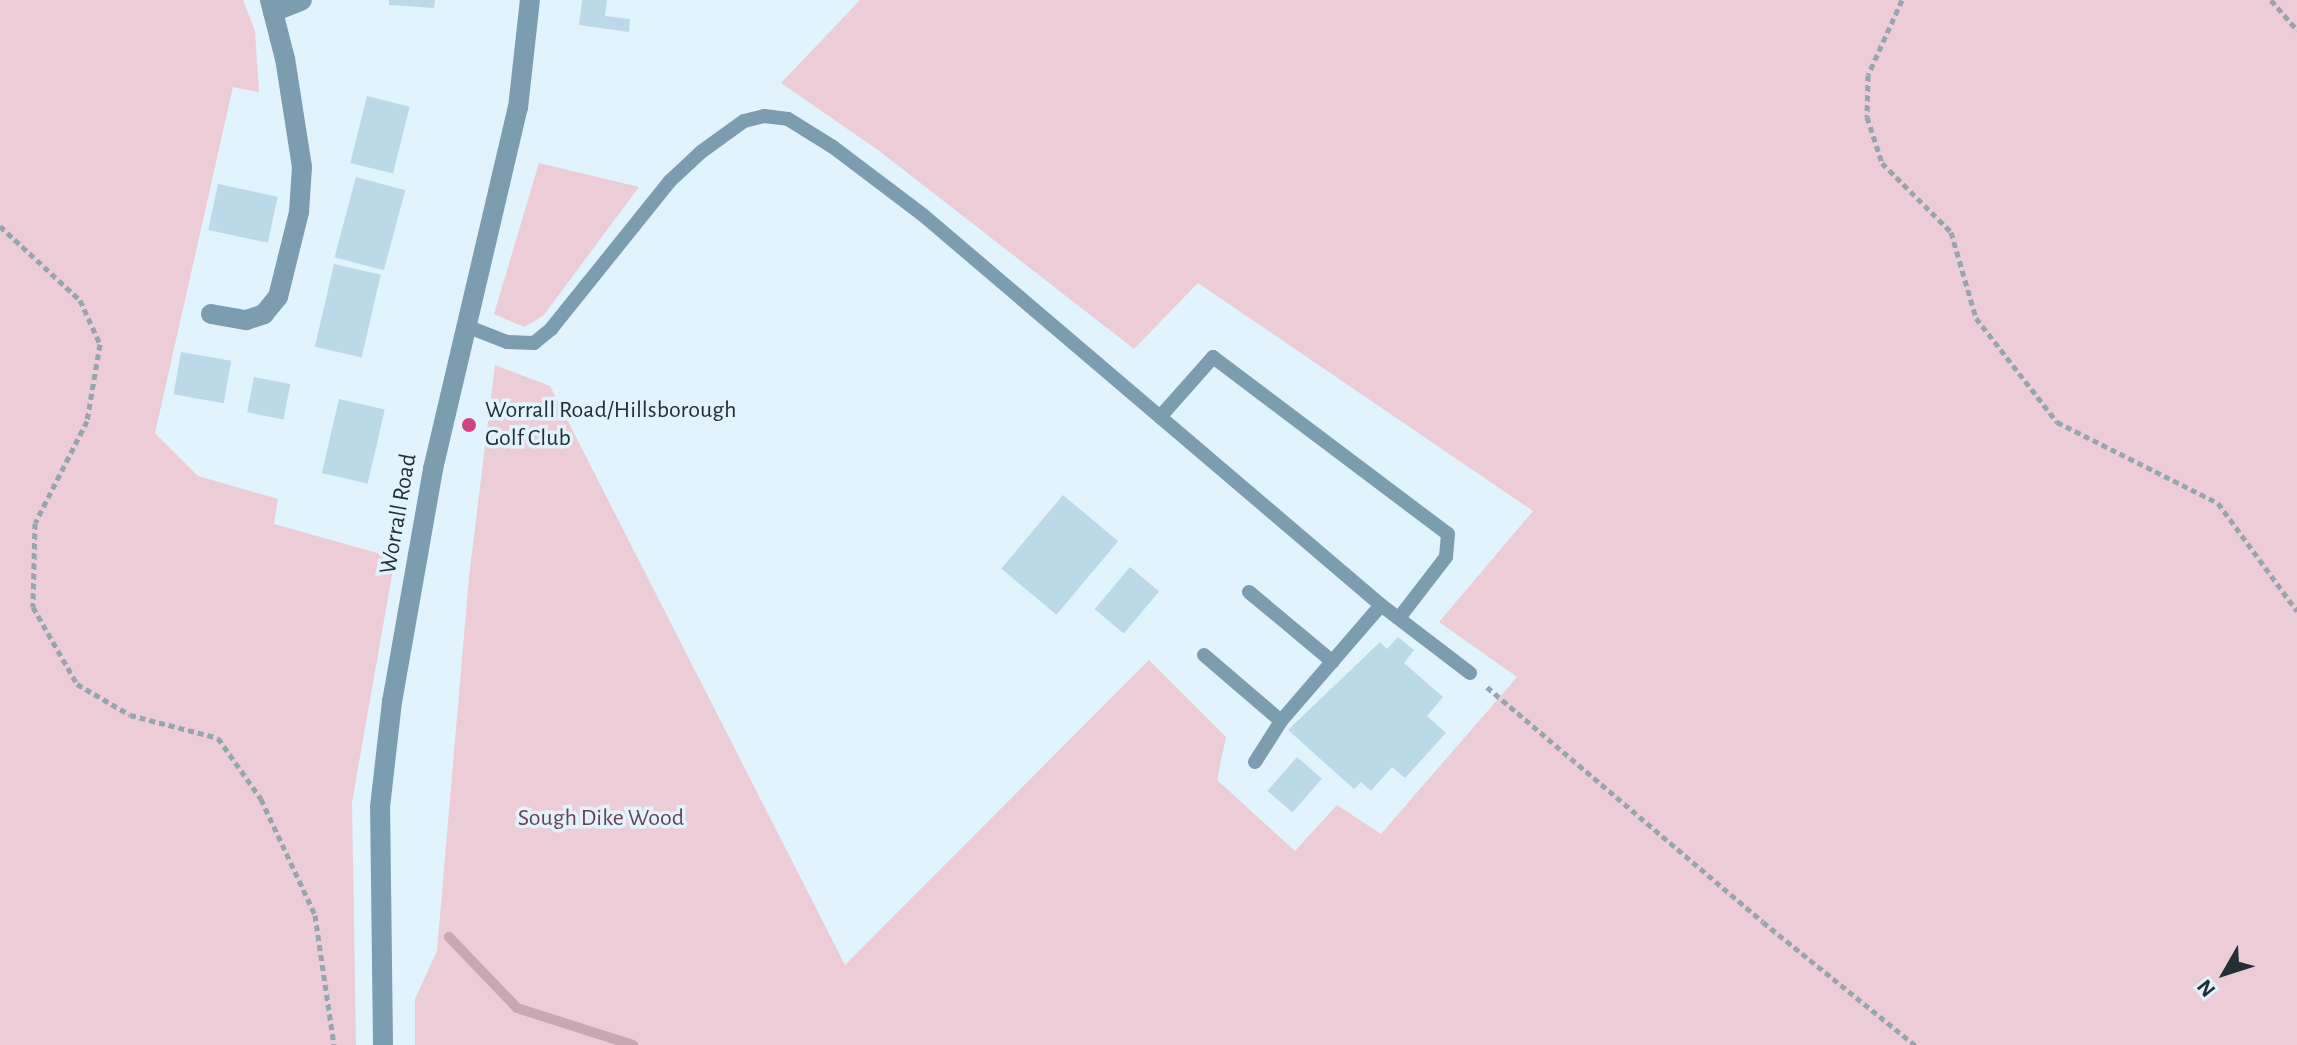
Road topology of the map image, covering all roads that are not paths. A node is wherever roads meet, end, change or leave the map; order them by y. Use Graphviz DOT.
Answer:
graph roads {
  1 [pos="302,0"];
  2 [pos="530,0"];
  3 [pos="272,6"];
  4 [pos="211,314"];
  5 [pos="466,326"];
  6 [pos="1160,417"];
  7 [pos="1249,592"];
  8 [pos="1381,605"];
  9 [pos="1399,618"];
  10 [pos="1204,655"];
  11 [pos="1333,662"];
  12 [pos="1470,673"];
  13 [pos="1281,721"];
  14 [pos="1255,762"];
  15 [pos="383,1045"];
  1 -- 3 [label="street"];
  2 -- 5 [label="street, Worrall Road"];
  3 -- 4 [label="street"];
  5 -- 6 [label="lane"];
  5 -- 15 [label="street, Worrall Road"];
  6 -- 8 [label="lane"];
  6 -- 9 [label="lane"];
  7 -- 11 [label="lane"];
  8 -- 9 [label="lane"];
  8 -- 11 [label="lane"];
  9 -- 12 [label="lane"];
  10 -- 13 [label="lane"];
  11 -- 13 [label="lane"];
  13 -- 14 [label="lane"];
}
